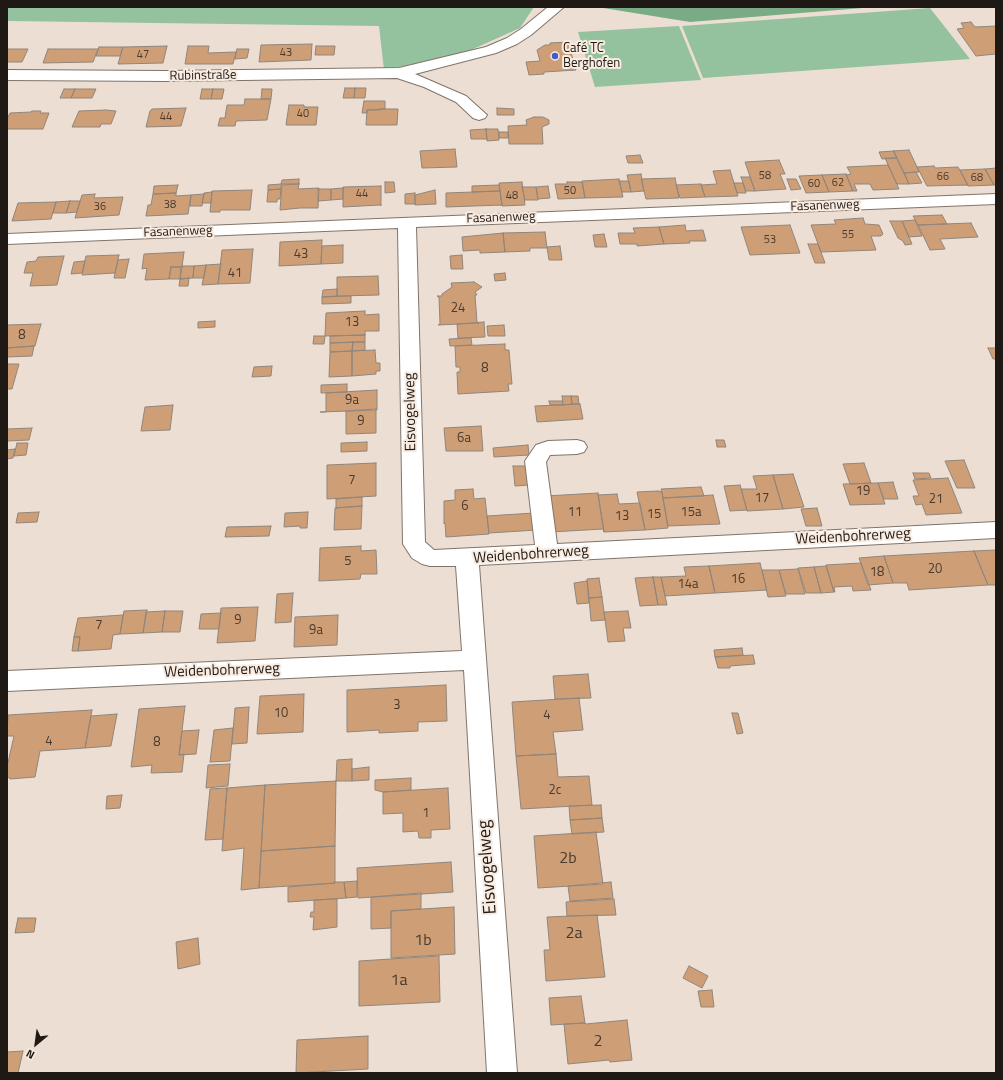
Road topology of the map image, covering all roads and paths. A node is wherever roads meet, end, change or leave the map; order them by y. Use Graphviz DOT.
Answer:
graph roads {
  1 [pos="557,7"];
  2 [pos="399,73"];
  3 [pos="7,75"];
  4 [pos="480,114"];
  5 [pos="996,199"];
  6 [pos="407,222"];
  7 [pos="7,239"];
  8 [pos="577,447"];
  9 [pos="996,530"];
  10 [pos="547,553"];
  11 [pos="467,557"];
  12 [pos="475,660"];
  13 [pos="7,681"];
  14 [pos="502,1073"];
  1 -- 2 [label="street, Rubinstraße"];
  2 -- 3 [label="street, Rubinstraße"];
  2 -- 4 [label="street, Rubinstraße"];
  5 -- 6 [label="street, Fasanenweg"];
  6 -- 7 [label="street, Fasanenweg"];
  6 -- 11 [label="street, Eisvogelweg"];
  8 -- 10 [label="street"];
  9 -- 10 [label="street, Weidenbohrerweg"];
  10 -- 11 [label="street, Weidenbohrerweg"];
  11 -- 12 [label="street, Weidenbohrerweg"];
  12 -- 13 [label="street, Weidenbohrerweg"];
  12 -- 14 [label="street, Eisvogelweg"];
}
